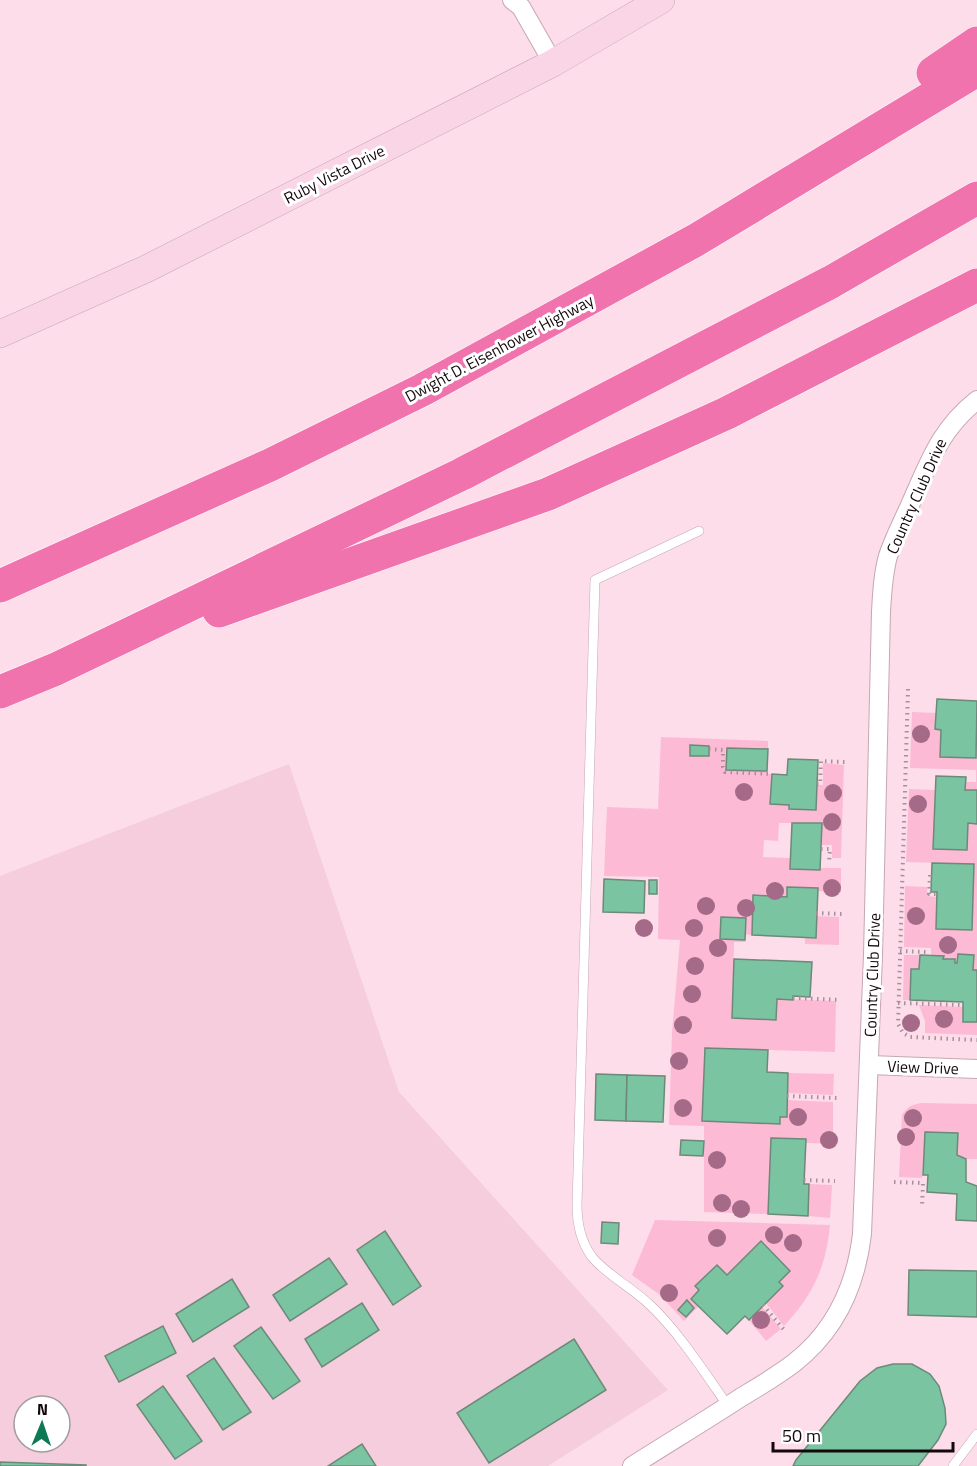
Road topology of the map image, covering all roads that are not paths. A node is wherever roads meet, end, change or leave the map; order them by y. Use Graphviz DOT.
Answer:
graph roads {
  1 [pos="512,0"];
  2 [pos="661,0"];
  3 [pos="977,43"];
  4 [pos="553,63"];
  5 [pos="977,70"];
  6 [pos="977,198"];
  7 [pos="696,240"];
  8 [pos="977,285"];
  9 [pos="0,334"];
  10 [pos="977,400"];
  11 [pos="699,531"];
  12 [pos="0,586"];
  13 [pos="56,669"];
  14 [pos="0,693"];
  15 [pos="869,1065"];
  16 [pos="977,1069"];
  17 [pos="728,1406"];
  18 [pos="977,1434"];
  19 [pos="632,1466"];
  20 [pos="953,1466"];
  1 -- 4 [label="street"];
  2 -- 4 [label="street, Ruby Vista Drive"];
  3 -- 7 [label="highway"];
  4 -- 9 [label="street, Ruby Vista Drive"];
  5 -- 7 [label="highway, Dwight D. Eisenhower Highway"];
  6 -- 13 [label="highway"];
  7 -- 12 [label="highway, Dwight D. Eisenhower Highway"];
  8 -- 13 [label="highway"];
  10 -- 15 [label="street, Country Club Drive"];
  11 -- 17 [label="lane"];
  13 -- 14 [label="highway"];
  15 -- 16 [label="street, View Drive"];
  15 -- 17 [label="street, Country Club Drive"];
  17 -- 19 [label="street, Country Club Drive"];
  18 -- 20 [label="lane"];
}
